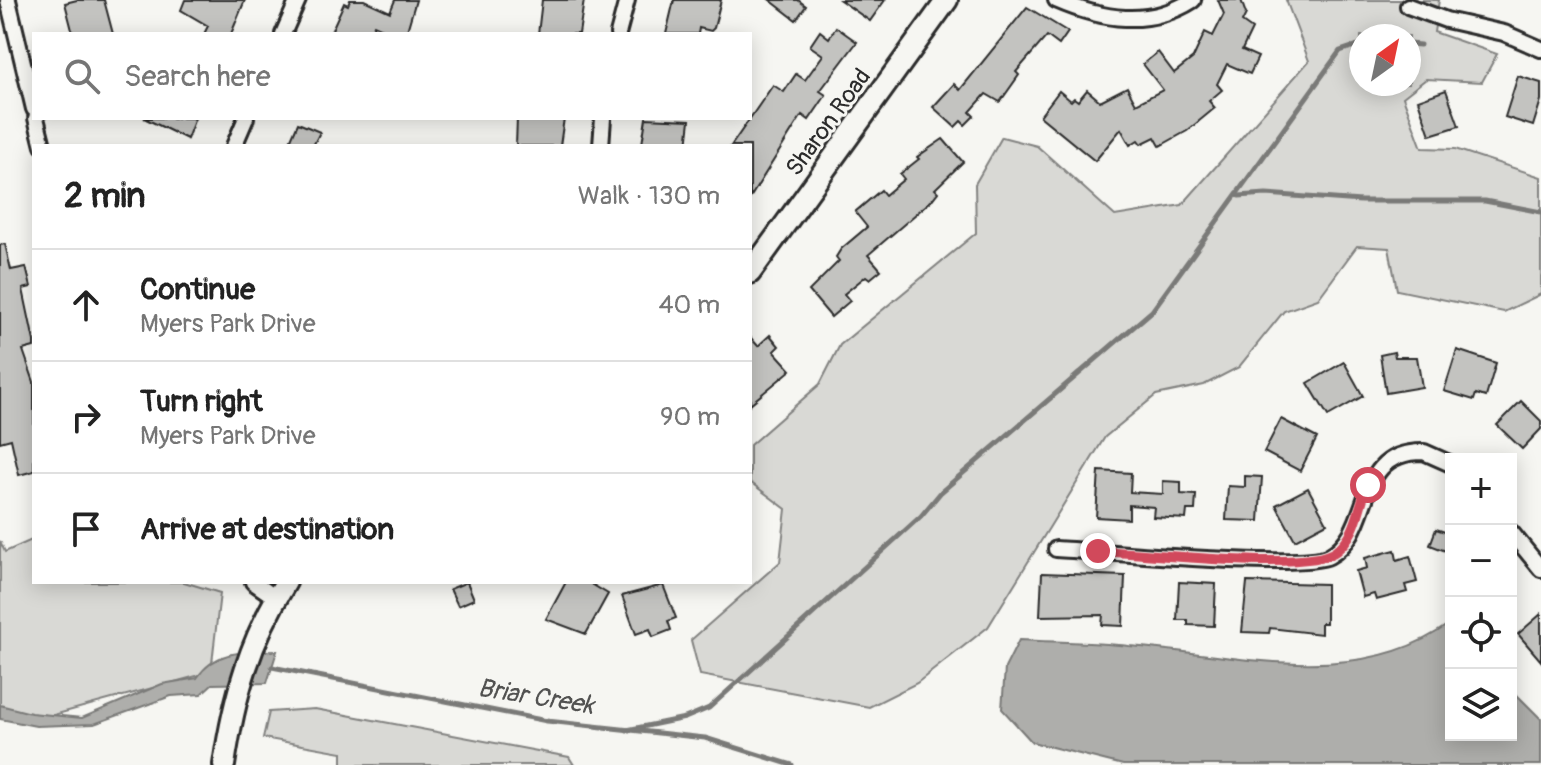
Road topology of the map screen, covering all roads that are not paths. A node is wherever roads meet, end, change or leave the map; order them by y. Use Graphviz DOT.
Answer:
graph roads {
  1 [pos="8,0"];
  2 [pos="298,0"];
  3 [pos="627,0"];
  4 [pos="947,0"];
  5 [pos="1056,0"];
  6 [pos="1193,0"];
  7 [pos="1408,6"];
  8 [pos="284,32"];
  9 [pos="619,32"];
  10 [pos="1541,49"];
  11 [pos="32,101"];
  12 [pos="36,120"];
  13 [pos="245,120"];
  14 [pos="603,120"];
  15 [pos="42,144"];
  16 [pos="235,144"];
  17 [pos="601,144"];
  18 [pos="752,270"];
  19 [pos="1445,461"];
  20 [pos="1517,539"];
  21 [pos="1056,549"];
  22 [pos="1541,569"];
  23 [pos="260,584"];
  24 [pos="281,590"];
  25 [pos="224,765"];
  1 -- 11 [label="street"];
  2 -- 8 [label="street"];
  3 -- 9 [label="street"];
  4 -- 18 [label="street, Sharon Road"];
  5 -- 6 [label="street"];
  7 -- 10 [label="street"];
  12 -- 15 [label="street"];
  13 -- 16 [label="street"];
  14 -- 17 [label="street"];
  19 -- 21 [label="street"];
  20 -- 22 [label="street"];
  23 -- 24 [label="street"];
  24 -- 25 [label="street"];
}
